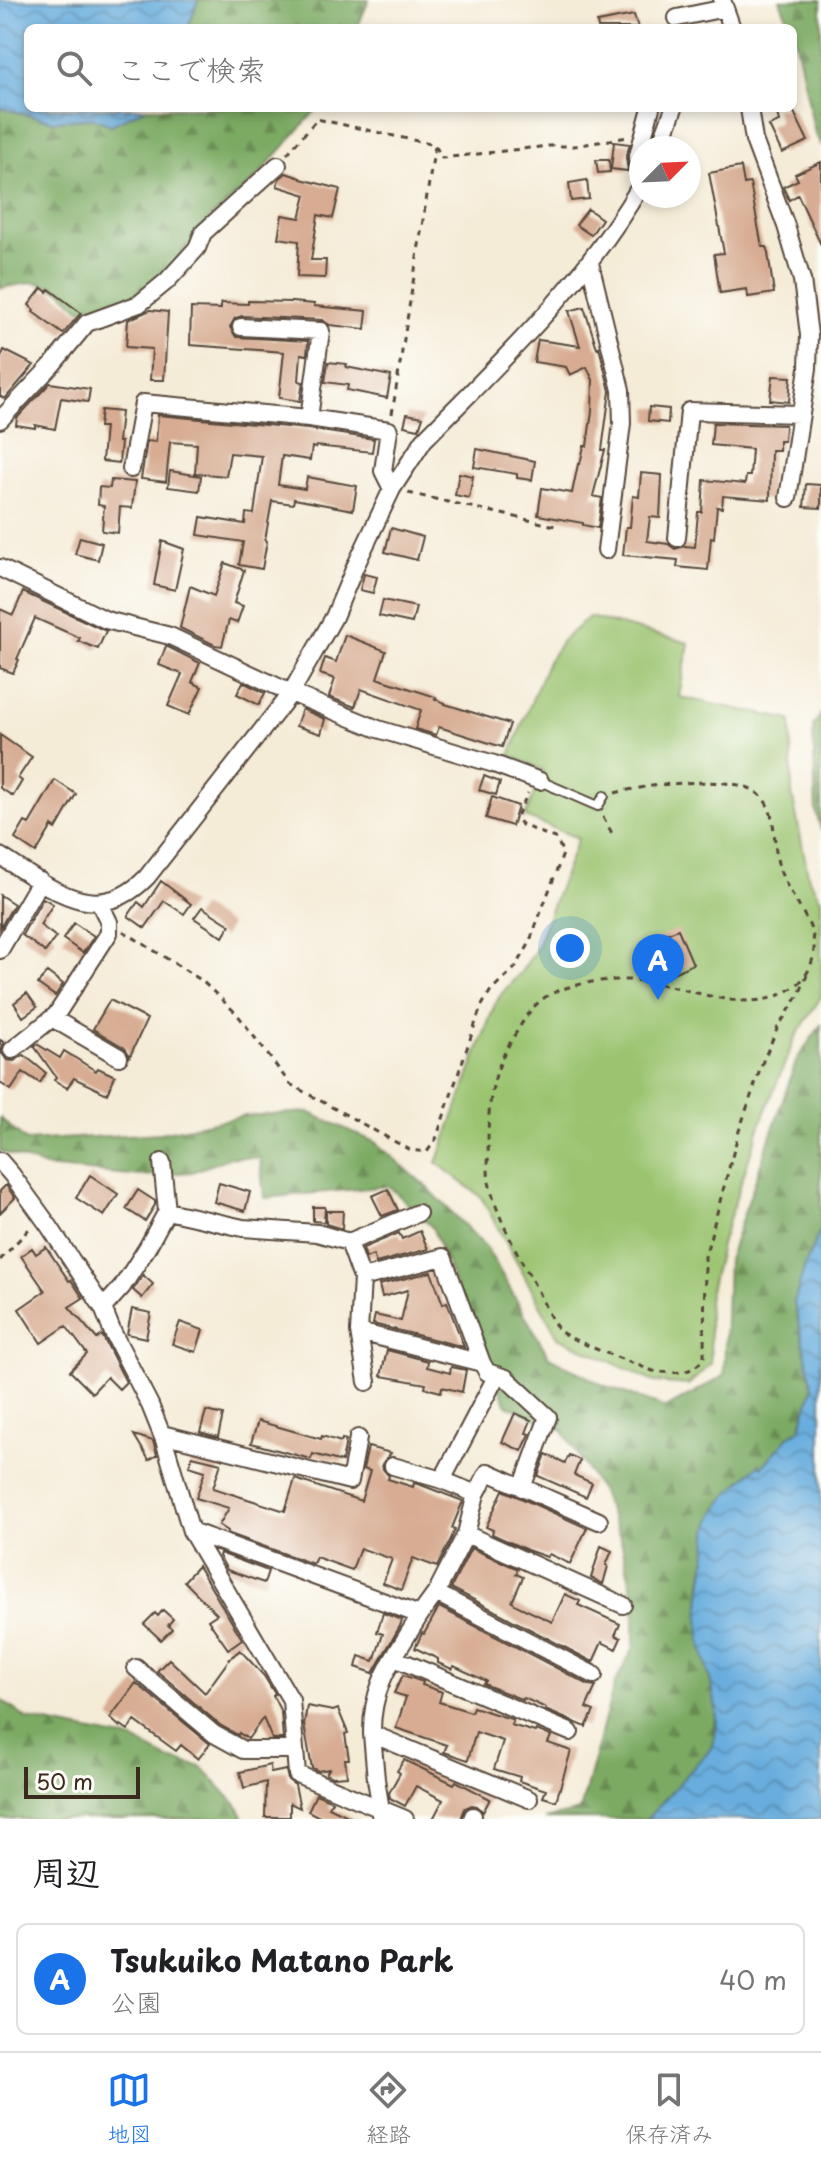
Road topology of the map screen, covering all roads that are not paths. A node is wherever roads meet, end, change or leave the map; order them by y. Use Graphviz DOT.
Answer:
graph roads {
  1 [pos="673,0"];
  2 [pos="724,4"];
  3 [pos="678,23"];
  4 [pos="731,24"];
  5 [pos="650,112"];
  6 [pos="673,112"];
  7 [pos="750,112"];
  8 [pos="644,136"];
  9 [pos="665,136"];
  10 [pos="278,165"];
  11 [pos="629,206"];
  12 [pos="590,263"];
  13 [pos="241,327"];
  14 [pos="801,414"];
  15 [pos="309,418"];
  16 [pos="0,420"];
  17 [pos="131,469"];
  18 [pos="392,489"];
  19 [pos="788,498"];
  20 [pos="677,538"];
  21 [pos="606,550"];
  22 [pos="0,568"];
  23 [pos="291,693"];
  24 [pos="537,780"];
  25 [pos="604,796"];
  26 [pos="0,856"];
  27 [pos="40,881"];
  28 [pos="99,902"];
  29 [pos="0,950"];
  30 [pos="52,1018"];
  31 [pos="12,1050"];
  32 [pos="119,1057"];
  33 [pos="0,1161"];
  34 [pos="162,1162"];
  35 [pos="167,1211"];
  36 [pos="418,1213"];
  37 [pos="349,1242"];
  38 [pos="362,1278"];
  39 [pos="103,1308"];
  40 [pos="359,1332"];
  41 [pos="482,1363"];
  42 [pos="497,1375"];
  43 [pos="367,1382"];
  44 [pos="162,1434"];
  45 [pos="358,1438"];
  46 [pos="393,1466"];
  47 [pos="442,1480"];
  48 [pos="522,1488"];
  49 [pos="476,1494"];
  50 [pos="599,1521"];
  51 [pos="191,1531"];
  52 [pos="466,1534"];
  53 [pos="436,1593"];
  54 [pos="623,1605"];
  55 [pos="420,1615"];
  56 [pos="394,1658"];
  57 [pos="136,1668"];
  58 [pos="594,1675"];
  59 [pos="570,1732"];
  60 [pos="372,1734"];
  61 [pos="295,1750"];
  62 [pos="529,1799"];
  63 [pos="380,1815"];
  64 [pos="405,1819"];
  1 -- 3 [label="street"];
  2 -- 3 [label="street"];
  2 -- 4 [label="street"];
  5 -- 8 [label="street"];
  6 -- 9 [label="street"];
  7 -- 14 [label="street"];
  10 -- 16 [label="street"];
  11 -- 12 [label="street"];
  12 -- 18 [label="street"];
  12 -- 21 [label="street"];
  13 -- 15 [label="street"];
  14 -- 19 [label="street"];
  14 -- 20 [label="street"];
  15 -- 17 [label="street"];
  15 -- 18 [label="street"];
  18 -- 23 [label="street"];
  22 -- 23 [label="street"];
  23 -- 24 [label="street"];
  23 -- 28 [label="street"];
  24 -- 25 [label="lane"];
  26 -- 27 [label="street"];
  27 -- 28 [label="street"];
  27 -- 29 [label="street"];
  28 -- 30 [label="street"];
  30 -- 31 [label="street"];
  30 -- 32 [label="street"];
  33 -- 39 [label="street"];
  34 -- 35 [label="street"];
  35 -- 37 [label="street"];
  35 -- 39 [label="street"];
  36 -- 37 [label="street"];
  37 -- 38 [label="street"];
  38 -- 40 [label="street"];
  38 -- 41 [label="street"];
  39 -- 44 [label="street"];
  40 -- 41 [label="street"];
  40 -- 43 [label="street"];
  41 -- 42 [label="street"];
  42 -- 47 [label="street"];
  42 -- 48 [label="street"];
  44 -- 45 [label="street"];
  44 -- 51 [label="street"];
  46 -- 47 [label="street"];
  47 -- 49 [label="street"];
  48 -- 49 [label="street"];
  48 -- 50 [label="street"];
  49 -- 52 [label="street"];
  51 -- 55 [label="street"];
  51 -- 61 [label="street"];
  52 -- 53 [label="street"];
  52 -- 54 [label="street"];
  53 -- 55 [label="street"];
  53 -- 58 [label="street"];
  55 -- 56 [label="street"];
  56 -- 59 [label="street"];
  56 -- 60 [label="street"];
  57 -- 61 [label="street"];
  60 -- 62 [label="street"];
  60 -- 63 [label="street"];
  61 -- 63 [label="street"];
  63 -- 64 [label="street"];
}
